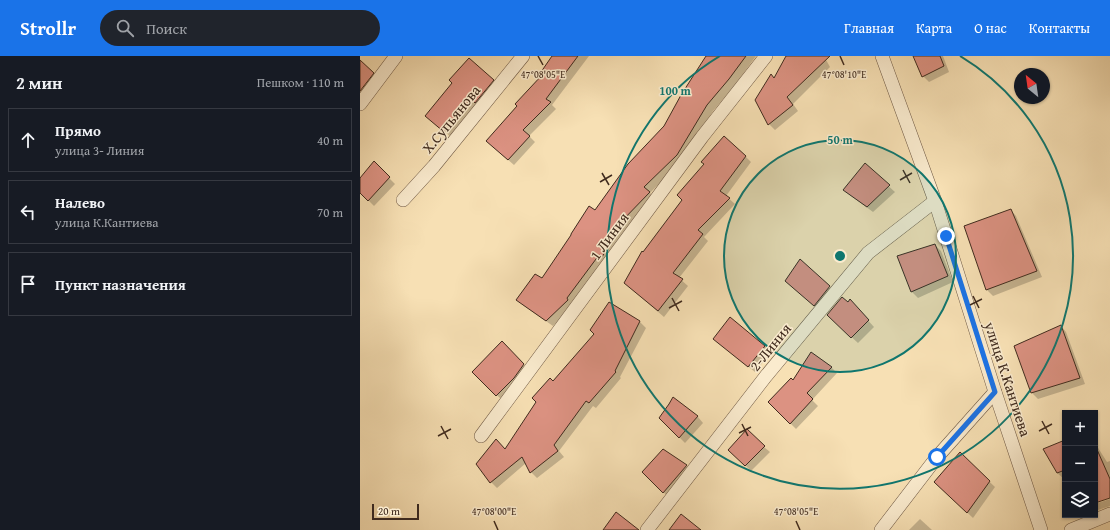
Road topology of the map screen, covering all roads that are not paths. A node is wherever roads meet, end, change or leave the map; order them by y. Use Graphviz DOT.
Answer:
graph roads {
  1 [pos="396,56"];
  2 [pos="523,56"];
  3 [pos="766,56"];
  4 [pos="882,56"];
  5 [pos="360,104"];
  6 [pos="403,200"];
  7 [pos="935,201"];
  8 [pos="995,392"];
  9 [pos="481,436"];
  10 [pos="1110,514"];
  11 [pos="647,530"];
  12 [pos="881,530"];
  13 [pos="1041,530"];
  14 [pos="1071,530"];
  1 -- 5 [label="street"];
  2 -- 6 [label="street, Х.Супьянова"];
  3 -- 9 [label="street, 1 Линия"];
  4 -- 7 [label="street, улица К.Кантиева"];
  7 -- 8 [label="street, улица К.Кантиева"];
  7 -- 11 [label="street, 2-Линия"];
  8 -- 12 [label="street"];
  8 -- 13 [label="street, улица К.Кантиева"];
  10 -- 14 [label="street"];
}
